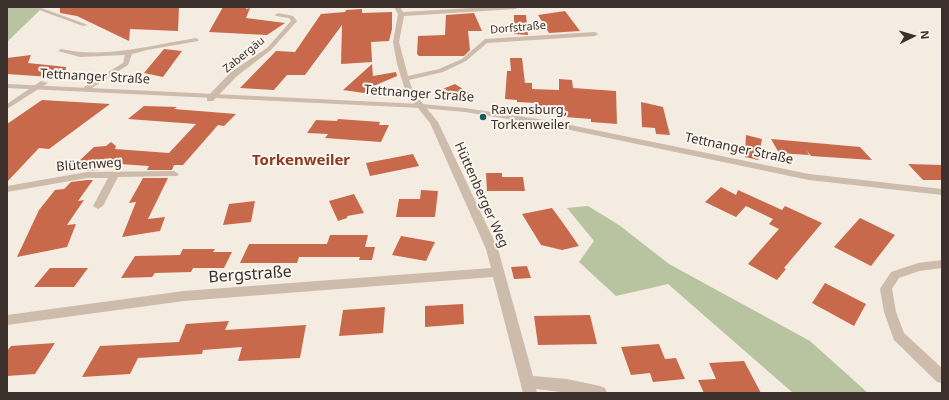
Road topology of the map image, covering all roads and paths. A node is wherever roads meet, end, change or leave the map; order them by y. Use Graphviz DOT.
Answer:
graph roads {
  1 [pos="34,7"];
  2 [pos="397,7"];
  3 [pos="516,7"];
  4 [pos="401,14"];
  5 [pos="278,15"];
  6 [pos="85,25"];
  7 [pos="595,34"];
  8 [pos="196,40"];
  9 [pos="61,51"];
  10 [pos="129,53"];
  11 [pos="405,79"];
  12 [pos="44,83"];
  13 [pos="7,86"];
  14 [pos="37,87"];
  15 [pos="87,89"];
  16 [pos="212,97"];
  17 [pos="421,106"];
  18 [pos="7,107"];
  19 [pos="174,174"];
  20 [pos="114,176"];
  21 [pos="7,189"];
  22 [pos="942,192"];
  23 [pos="98,206"];
  24 [pos="942,264"];
  25 [pos="497,272"];
  26 [pos="7,320"];
  27 [pos="942,377"];
  28 [pos="529,387"];
  29 [pos="600,393"];
  1 -- 6 [label="street"];
  2 -- 4 [label="street"];
  3 -- 4 [label="street"];
  4 -- 11 [label="street"];
  5 -- 16 [label="street, Zabergäu"];
  7 -- 11 [label="street, Dorfstraße"];
  8 -- 10 [label="street"];
  9 -- 10 [label="street"];
  10 -- 15 [label="street"];
  11 -- 17 [label="street"];
  12 -- 14 [label="street"];
  13 -- 14 [label="street, Tettnanger Straße"];
  14 -- 15 [label="street, Tettnanger Straße"];
  14 -- 18 [label="street"];
  15 -- 16 [label="street, Tettnanger Straße"];
  16 -- 17 [label="street, Tettnanger Straße"];
  17 -- 22 [label="street, Tettnanger Straße"];
  17 -- 25 [label="street, Hüttenberger Weg"];
  19 -- 20 [label="street, Blütenweg"];
  20 -- 21 [label="street, Blütenweg"];
  20 -- 23 [label="street"];
  24 -- 27 [label="street"];
  25 -- 26 [label="street, Bergstraße"];
  25 -- 28 [label="street, Hüttenberger Weg"];
  28 -- 29 [label="street"];
}
